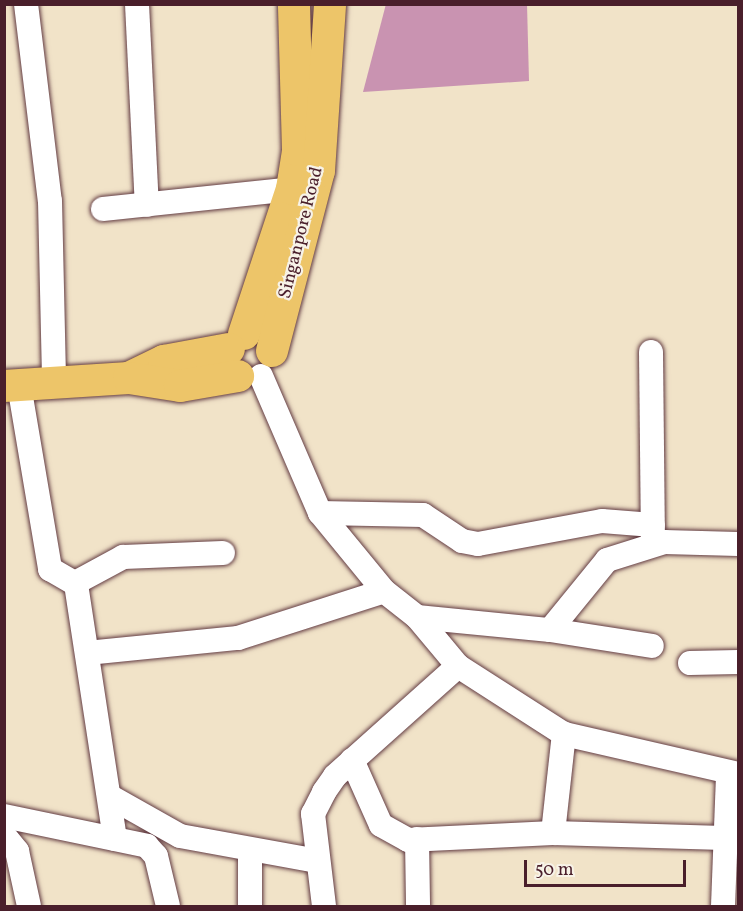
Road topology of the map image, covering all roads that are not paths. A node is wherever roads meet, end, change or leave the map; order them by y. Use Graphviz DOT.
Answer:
graph roads {
  1 [pos="26,4"];
  2 [pos="137,4"];
  3 [pos="294,4"];
  4 [pos="330,4"];
  5 [pos="292,189"];
  6 [pos="147,205"];
  7 [pos="103,209"];
  8 [pos="651,352"];
  9 [pos="249,357"];
  10 [pos="54,384"];
  11 [pos="12,386"];
  12 [pos="320,513"];
  13 [pos="652,535"];
  14 [pos="738,544"];
  15 [pos="223,553"];
  16 [pos="75,583"];
  17 [pos="384,591"];
  18 [pos="417,617"];
  19 [pos="550,630"];
  20 [pos="652,646"];
  21 [pos="87,653"];
  22 [pos="738,662"];
  23 [pos="690,663"];
  24 [pos="458,666"];
  25 [pos="564,734"];
  26 [pos="352,760"];
  27 [pos="733,773"];
  28 [pos="109,796"];
  29 [pos="4,816"];
  30 [pos="554,833"];
  31 [pos="4,835"];
  32 [pos="724,838"];
  33 [pos="116,839"];
  34 [pos="417,839"];
  35 [pos="250,860"];
  36 [pos="317,861"];
  37 [pos="29,906"];
  38 [pos="168,906"];
  39 [pos="250,906"];
  40 [pos="324,906"];
  41 [pos="418,906"];
  42 [pos="723,906"];
  1 -- 10 [label="street"];
  2 -- 6 [label="street"];
  3 -- 5 [label="main road, Singanpore Road"];
  4 -- 9 [label="main road, Singanpore Road"];
  5 -- 6 [label="street"];
  5 -- 9 [label="main road, Singanpore Road"];
  6 -- 7 [label="street"];
  8 -- 13 [label="street"];
  9 -- 10 [label="main road"];
  9 -- 12 [label="street"];
  10 -- 11 [label="main road"];
  11 -- 16 [label="street"];
  12 -- 13 [label="street"];
  12 -- 17 [label="street"];
  13 -- 14 [label="street"];
  13 -- 19 [label="street"];
  15 -- 16 [label="street"];
  16 -- 21 [label="street"];
  17 -- 18 [label="street"];
  17 -- 21 [label="street"];
  18 -- 19 [label="street"];
  18 -- 24 [label="street"];
  19 -- 20 [label="street"];
  21 -- 28 [label="street"];
  22 -- 23 [label="street"];
  24 -- 25 [label="street"];
  24 -- 26 [label="street"];
  25 -- 27 [label="street"];
  25 -- 30 [label="street"];
  26 -- 34 [label="street"];
  26 -- 36 [label="street"];
  27 -- 32 [label="street"];
  28 -- 33 [label="street"];
  28 -- 36 [label="street"];
  29 -- 33 [label="street"];
  30 -- 32 [label="street"];
  30 -- 34 [label="street"];
  31 -- 37 [label="street"];
  32 -- 42 [label="street"];
  33 -- 38 [label="street"];
  34 -- 41 [label="street"];
  35 -- 39 [label="street"];
  36 -- 40 [label="street"];
}
